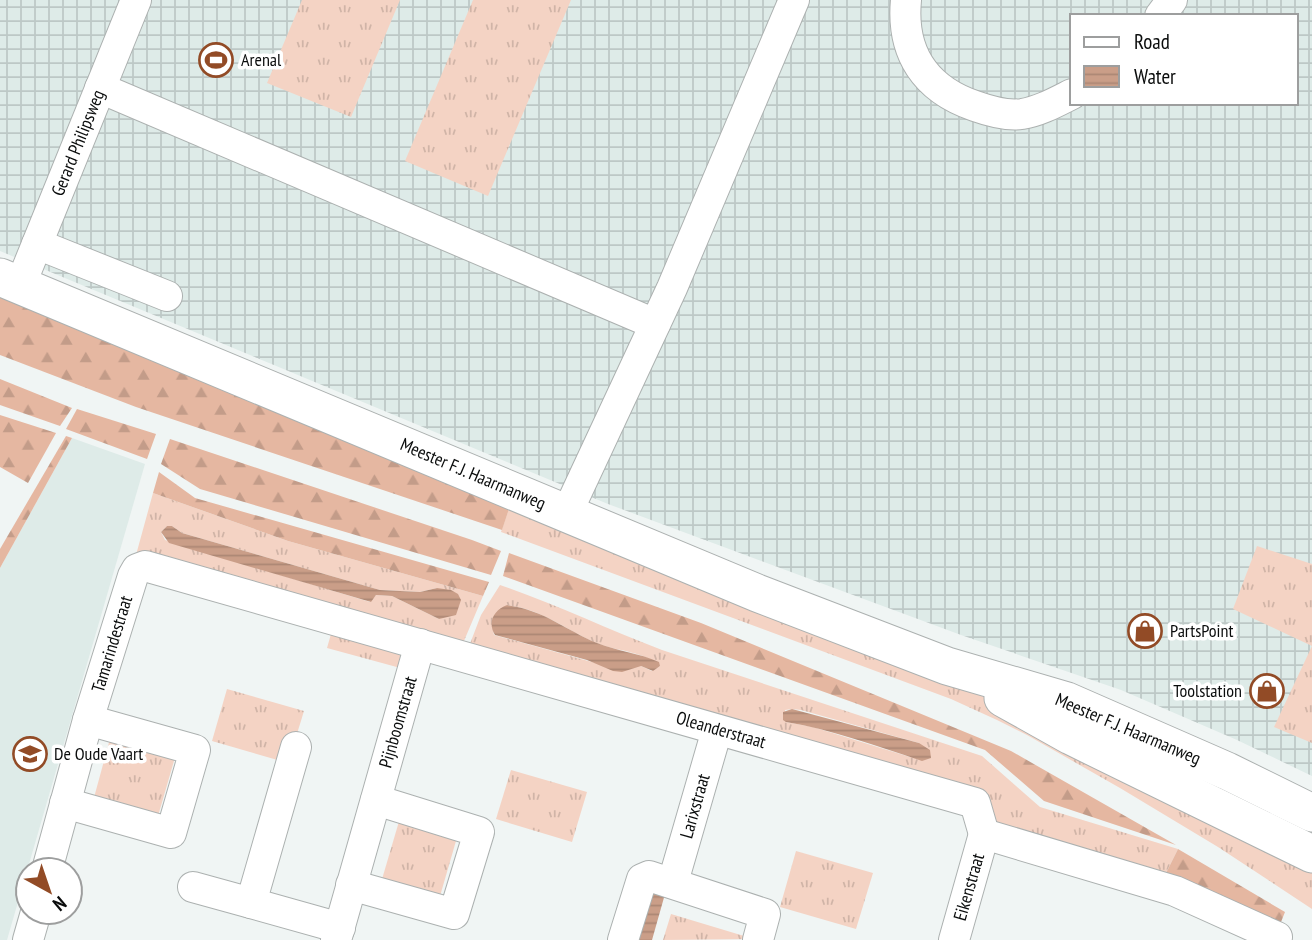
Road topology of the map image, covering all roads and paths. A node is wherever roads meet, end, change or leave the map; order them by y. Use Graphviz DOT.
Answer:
graph roads {
  1 [pos="136,0"];
  2 [pos="793,0"];
  3 [pos="906,0"];
  4 [pos="100,88"];
  5 [pos="1070,95"];
  6 [pos="37,244"];
  7 [pos="10,282"];
  8 [pos="167,296"];
  9 [pos="655,324"];
  10 [pos="567,513"];
  11 [pos="137,569"];
  12 [pos="420,644"];
  13 [pos="947,666"];
  14 [pos="88,720"];
  15 [pos="717,730"];
  16 [pos="296,747"];
  17 [pos="1227,771"];
  18 [pos="376,800"];
  19 [pos="65,803"];
  20 [pos="1210,804"];
  21 [pos="1312,813"];
  22 [pos="984,834"];
  23 [pos="1312,854"];
  24 [pos="51,856"];
  25 [pos="673,882"];
  26 [pos="351,885"];
  27 [pos="193,887"];
  28 [pos="251,903"];
  29 [pos="338,934"];
  30 [pos="1277,938"];
  31 [pos="623,940"];
  32 [pos="758,940"];
  33 [pos="954,940"];
  1 -- 4 [label="street, Gerard Philipsweg"];
  2 -- 9 [label="street"];
  3 -- 5 [label="street"];
  4 -- 6 [label="street, Gerard Philipsweg"];
  4 -- 9 [label="street"];
  6 -- 7 [label="street, Gerard Philipsweg"];
  6 -- 8 [label="street"];
  7 -- 10 [label="main road, Meester F.J. Haarmanweg"];
  9 -- 10 [label="street"];
  10 -- 13 [label="main road, Meester F.J. Haarmanweg"];
  11 -- 12 [label="street, Oleanderstraat"];
  11 -- 14 [label="street, Tamarindestraat"];
  12 -- 15 [label="street, Oleanderstraat"];
  12 -- 18 [label="street, Pijnboomstraat"];
  13 -- 17 [label="main road, Meester F.J. Haarmanweg"];
  13 -- 20 [label="main road, Meester F.J. Haarmanweg"];
  14 -- 19 [label="street, Tamarindestraat"];
  14 -- 19 [label="street"];
  15 -- 22 [label="street, Oleanderstraat"];
  15 -- 25 [label="street, Larixstraat"];
  16 -- 28 [label="street"];
  17 -- 20 [label="street"];
  17 -- 21 [label="main road, Meester F.J. Haarmanweg"];
  18 -- 26 [label="street, Pijnboomstraat"];
  18 -- 26 [label="street"];
  19 -- 24 [label="street, Tamarindestraat"];
  20 -- 23 [label="main road, Meester F.J. Haarmanweg"];
  22 -- 30 [label="street"];
  22 -- 33 [label="street, Eikenstraat"];
  25 -- 31 [label="street"];
  25 -- 32 [label="street"];
  26 -- 29 [label="street, Pijnboomstraat"];
  27 -- 28 [label="street"];
  28 -- 29 [label="street"];
}
